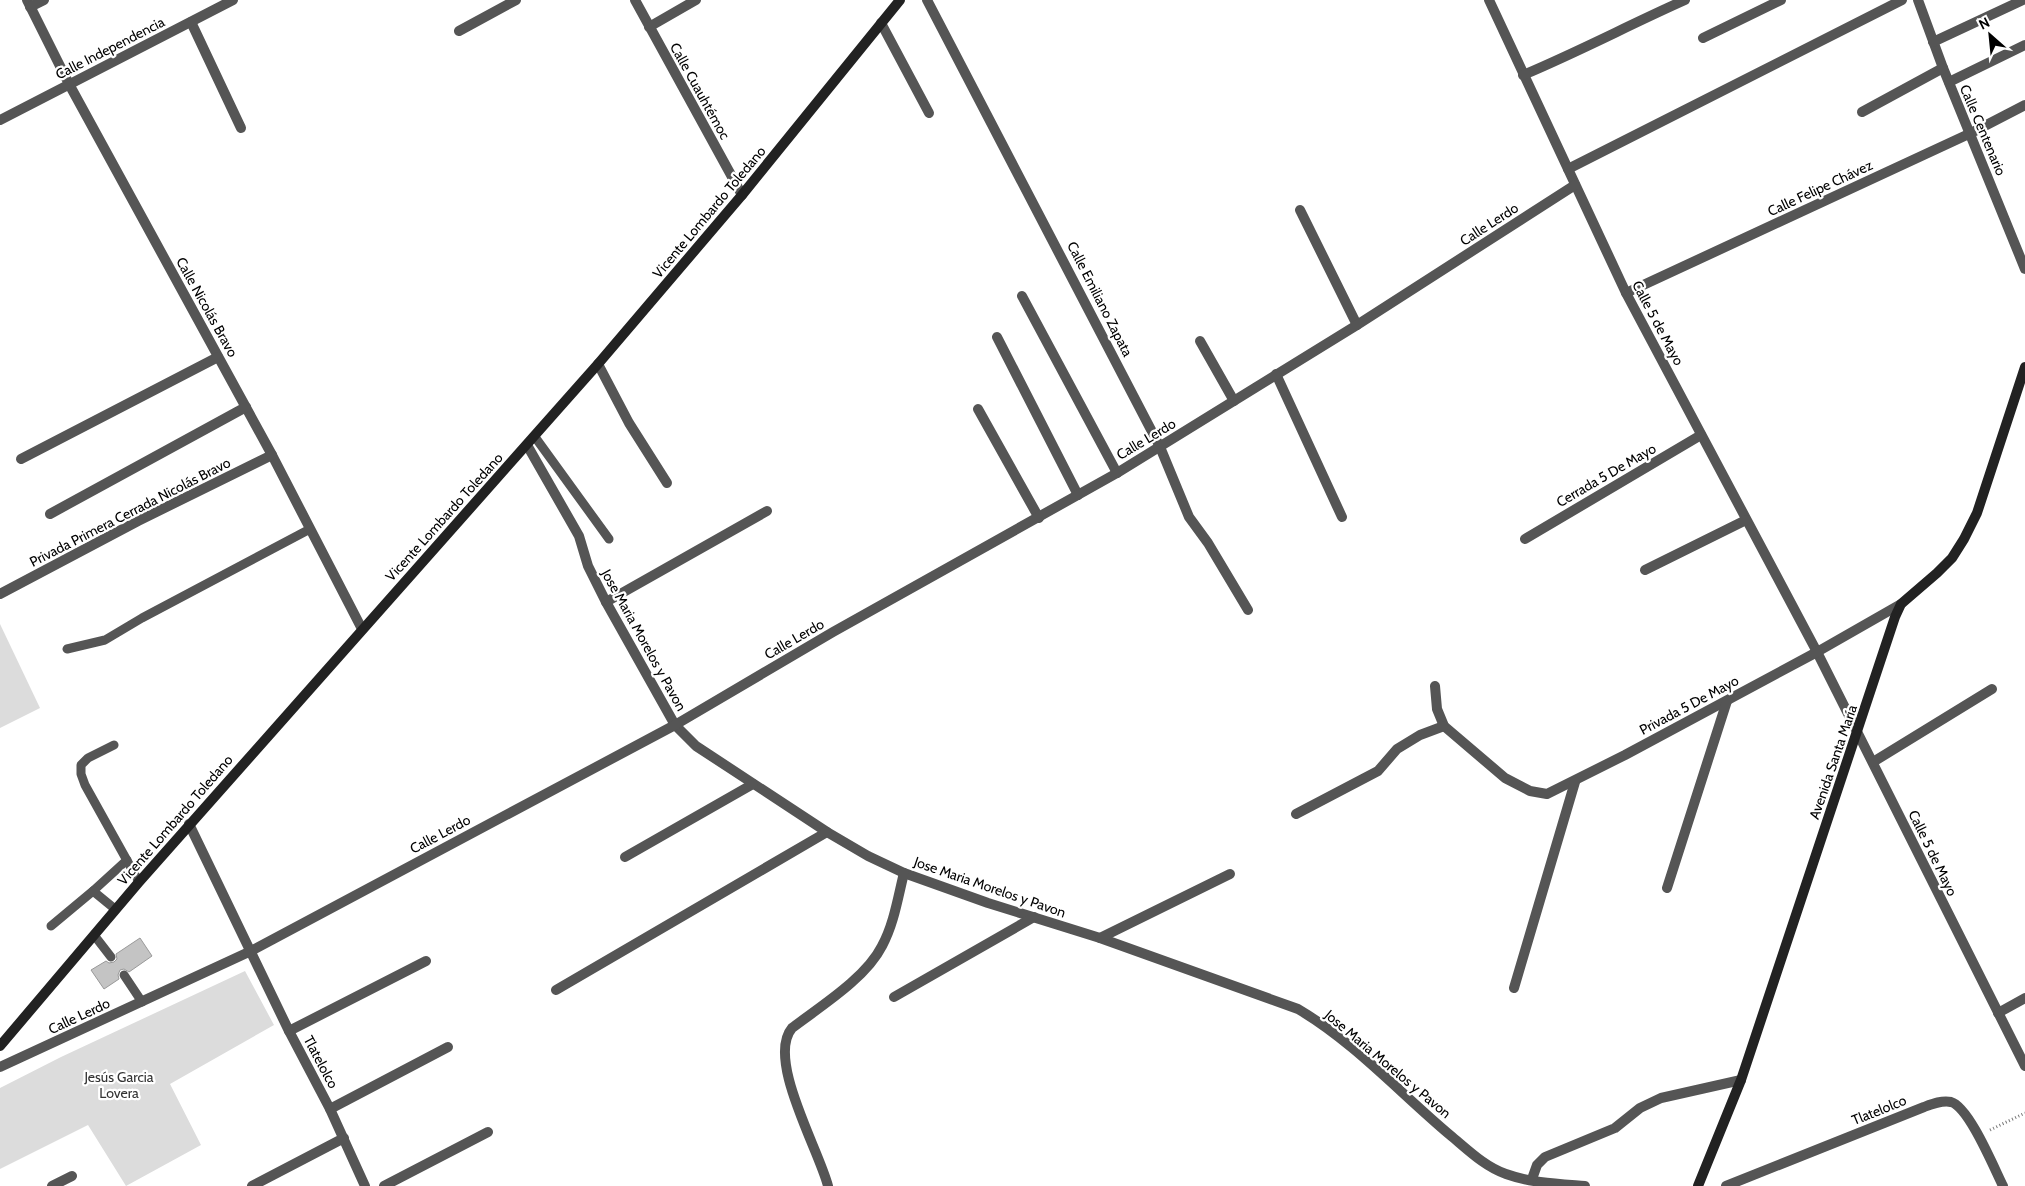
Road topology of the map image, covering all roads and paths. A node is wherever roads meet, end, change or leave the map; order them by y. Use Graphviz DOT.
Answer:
graph roads {
  1 [pos="44,0"];
  2 [pos="233,0"];
  3 [pos="516,0"];
  4 [pos="635,0"];
  5 [pos="696,0"];
  6 [pos="900,0"];
  7 [pos="927,0"];
  8 [pos="1489,0"];
  9 [pos="1685,0"];
  10 [pos="1781,0"];
  11 [pos="1902,0"];
  12 [pos="1918,0"];
  13 [pos="2023,0"];
  14 [pos="28,3"];
  15 [pos="191,22"];
  16 [pos="881,23"];
  17 [pos="649,27"];
  18 [pos="459,32"];
  19 [pos="1703,38"];
  20 [pos="1934,42"];
  21 [pos="2025,45"];
  22 [pos="1943,68"];
  23 [pos="1523,75"];
  24 [pos="1948,82"];
  25 [pos="70,84"];
  26 [pos="2025,105"];
  27 [pos="929,112"];
  28 [pos="1862,112"];
  29 [pos="0,120"];
  30 [pos="242,128"];
  31 [pos="1971,133"];
  32 [pos="1568,169"];
  33 [pos="1575,185"];
  34 [pos="742,194"];
  35 [pos="1300,210"];
  36 [pos="2025,269"];
  37 [pos="1626,293"];
  38 [pos="1022,296"];
  39 [pos="1357,325"];
  40 [pos="997,337"];
  41 [pos="1200,341"];
  42 [pos="218,357"];
  43 [pos="598,364"];
  44 [pos="2025,367"];
  45 [pos="1276,374"];
  46 [pos="1234,401"];
  47 [pos="246,407"];
  48 [pos="978,409"];
  49 [pos="1701,436"];
  50 [pos="535,437"];
  51 [pos="528,445"];
  52 [pos="1160,446"];
  53 [pos="272,455"];
  54 [pos="21,459"];
  55 [pos="1117,473"];
  56 [pos="667,483"];
  57 [pos="1078,495"];
  58 [pos="767,511"];
  59 [pos="50,514"];
  60 [pos="1342,517"];
  61 [pos="1039,518"];
  62 [pos="1746,520"];
  63 [pos="310,529"];
  64 [pos="609,539"];
  65 [pos="1525,539"];
  66 [pos="1645,570"];
  67 [pos="0,594"];
  68 [pos="606,602"];
  69 [pos="1901,604"];
  70 [pos="1248,610"];
  71 [pos="362,629"];
  72 [pos="66,648"];
  73 [pos="1817,652"];
  74 [pos="1435,686"];
  75 [pos="1992,689"];
  76 [pos="1726,701"];
  77 [pos="674,725"];
  78 [pos="1444,726"];
  79 [pos="1857,734"];
  80 [pos="114,745"];
  81 [pos="1873,762"];
  82 [pos="1575,782"];
  83 [pos="753,784"];
  84 [pos="1296,814"];
  85 [pos="189,824"];
  86 [pos="827,832"];
  87 [pos="624,857"];
  88 [pos="126,860"];
  89 [pos="904,873"];
  90 [pos="1230,874"];
  91 [pos="139,882"];
  92 [pos="1667,888"];
  93 [pos="93,891"];
  94 [pos="115,909"];
  95 [pos="1034,917"];
  96 [pos="51,926"];
  97 [pos="94,935"];
  98 [pos="1100,938"];
  99 [pos="251,951"];
  100 [pos="111,957"];
  101 [pos="426,961"];
  102 [pos="124,975"];
  103 [pos="1514,988"];
  104 [pos="556,990"];
  105 [pos="894,997"];
  106 [pos="2025,998"];
  107 [pos="142,1002"];
  108 [pos="1998,1013"];
  109 [pos="289,1031"];
  110 [pos="0,1046"];
  111 [pos="448,1047"];
  112 [pos="2025,1066"];
  113 [pos="0,1067"];
  114 [pos="1741,1080"];
  115 [pos="330,1109"];
  116 [pos="2025,1113"];
  117 [pos="488,1132"];
  118 [pos="1978,1136"];
  119 [pos="344,1138"];
  120 [pos="72,1176"];
  121 [pos="1532,1179"];
  122 [pos="52,1186"];
  123 [pos="252,1186"];
  124 [pos="366,1186"];
  125 [pos="384,1186"];
  126 [pos="828,1186"];
  127 [pos="1585,1186"];
  128 [pos="1698,1186"];
  129 [pos="1726,1186"];
  130 [pos="2003,1186"];
  1 -- 14 [label="street"];
  2 -- 15 [label="street, Calle Independencia"];
  3 -- 18 [label="street"];
  4 -- 17 [label="street, Calle Cuauhtémoc"];
  5 -- 17 [label="street"];
  6 -- 16 [label="main road, Vicente Lombardo Toledano"];
  7 -- 52 [label="street, Calle Emiliano Zapata"];
  8 -- 23 [label="street, Calle 5 de Mayo"];
  9 -- 23 [label="street"];
  10 -- 19 [label="street"];
  11 -- 32 [label="street"];
  12 -- 20 [label="street, Calle Centenario"];
  13 -- 20 [label="street"];
  14 -- 25 [label="street, Calle Nicolás Bravo"];
  15 -- 25 [label="street, Calle Independencia"];
  15 -- 30 [label="street"];
  16 -- 27 [label="street"];
  16 -- 34 [label="main road, Vicente Lombardo Toledano"];
  17 -- 34 [label="street, Calle Cuauhtémoc"];
  20 -- 22 [label="street, Calle Centenario"];
  21 -- 24 [label="street"];
  22 -- 24 [label="street, Calle Centenario"];
  22 -- 28 [label="street"];
  23 -- 32 [label="street, Calle 5 de Mayo"];
  24 -- 31 [label="street, Calle Centenario"];
  25 -- 29 [label="street, Calle Independencia"];
  25 -- 42 [label="street, Calle Nicolás Bravo"];
  26 -- 31 [label="street, Calle Felipe Chávez"];
  31 -- 36 [label="street, Calle Centenario"];
  31 -- 37 [label="street, Calle Felipe Chávez"];
  32 -- 33 [label="street, Calle 5 de Mayo"];
  33 -- 37 [label="street, Calle 5 de Mayo"];
  33 -- 39 [label="street, Calle Lerdo"];
  34 -- 43 [label="main road, Vicente Lombardo Toledano"];
  35 -- 39 [label="street"];
  37 -- 49 [label="street, Calle 5 de Mayo"];
  38 -- 55 [label="street"];
  39 -- 45 [label="street, Calle Lerdo"];
  40 -- 57 [label="street"];
  41 -- 46 [label="street"];
  42 -- 47 [label="street, Calle Nicolás Bravo"];
  42 -- 54 [label="street"];
  43 -- 50 [label="main road, Vicente Lombardo Toledano"];
  43 -- 56 [label="street"];
  44 -- 69 [label="main road, Avenida Santa María"];
  45 -- 46 [label="street, Calle Lerdo"];
  45 -- 60 [label="street"];
  46 -- 52 [label="street, Calle Lerdo"];
  47 -- 53 [label="street, Calle Nicolás Bravo"];
  47 -- 59 [label="street"];
  48 -- 61 [label="street"];
  49 -- 62 [label="street, Calle 5 de Mayo"];
  49 -- 65 [label="street, Cerrada 5 De Mayo"];
  50 -- 51 [label="main road, Vicente Lombardo Toledano"];
  50 -- 64 [label="lane"];
  51 -- 68 [label="street, Jose Maria Morelos y Pavon"];
  51 -- 71 [label="main road, Vicente Lombardo Toledano"];
  52 -- 55 [label="street, Calle Lerdo"];
  52 -- 70 [label="street, Calle Emiliano Zapata"];
  53 -- 63 [label="street, Calle Nicolás Bravo"];
  53 -- 67 [label="street, Privada Primera Cerrada Nicolás Bravo"];
  55 -- 57 [label="street, Calle Lerdo"];
  57 -- 61 [label="street, Calle Lerdo"];
  58 -- 68 [label="street"];
  61 -- 77 [label="street, Calle Lerdo"];
  62 -- 66 [label="street"];
  62 -- 73 [label="street, Calle 5 de Mayo"];
  63 -- 71 [label="street, Calle Nicolás Bravo"];
  63 -- 72 [label="lane"];
  68 -- 77 [label="street, Jose Maria Morelos y Pavon"];
  69 -- 73 [label="street"];
  69 -- 79 [label="main road, Avenida Santa María"];
  71 -- 85 [label="main road, Vicente Lombardo Toledano"];
  73 -- 76 [label="street, Privada 5 De Mayo"];
  73 -- 79 [label="street, Calle 5 de Mayo"];
  74 -- 78 [label="street"];
  75 -- 81 [label="street"];
  76 -- 82 [label="street, Privada 5 De Mayo"];
  76 -- 92 [label="street"];
  77 -- 83 [label="street, Jose Maria Morelos y Pavon"];
  77 -- 99 [label="street, Calle Lerdo"];
  78 -- 82 [label="street, Privada 5 De Mayo"];
  78 -- 84 [label="street"];
  79 -- 81 [label="street, Calle 5 de Mayo"];
  79 -- 114 [label="main road, Avenida Santa María"];
  80 -- 88 [label="lane"];
  81 -- 108 [label="street, Calle 5 de Mayo"];
  82 -- 103 [label="street"];
  83 -- 86 [label="street, Jose Maria Morelos y Pavon"];
  83 -- 87 [label="street"];
  85 -- 91 [label="main road, Vicente Lombardo Toledano"];
  85 -- 99 [label="street, Tlatelolco"];
  86 -- 89 [label="street, Jose Maria Morelos y Pavon"];
  86 -- 104 [label="street"];
  88 -- 91 [label="lane"];
  88 -- 93 [label="lane"];
  89 -- 95 [label="street, Jose Maria Morelos y Pavon"];
  89 -- 126 [label="street"];
  90 -- 98 [label="street"];
  91 -- 94 [label="main road, Vicente Lombardo Toledano"];
  93 -- 94 [label="lane"];
  93 -- 96 [label="lane"];
  94 -- 97 [label="main road, Vicente Lombardo Toledano"];
  95 -- 98 [label="street, Jose Maria Morelos y Pavon"];
  95 -- 105 [label="street"];
  97 -- 100 [label="lane"];
  97 -- 110 [label="main road, Vicente Lombardo Toledano"];
  98 -- 121 [label="street, Jose Maria Morelos y Pavon"];
  99 -- 107 [label="street, Calle Lerdo"];
  99 -- 109 [label="street, Tlatelolco"];
  101 -- 109 [label="street"];
  102 -- 107 [label="lane"];
  106 -- 108 [label="street"];
  107 -- 113 [label="street, Calle Lerdo"];
  108 -- 112 [label="street, Calle 5 de Mayo"];
  109 -- 115 [label="street, Tlatelolco"];
  111 -- 115 [label="street"];
  114 -- 121 [label="street"];
  114 -- 128 [label="main road, Avenida Santa María"];
  115 -- 119 [label="street, Tlatelolco"];
  116 -- 118 [label="path"];
  117 -- 125 [label="street"];
  118 -- 129 [label="street, Tlatelolco"];
  118 -- 130 [label="street, Tlatelolco"];
  119 -- 123 [label="street"];
  119 -- 124 [label="street, Tlatelolco"];
  120 -- 122 [label="street"];
  121 -- 127 [label="street, Jose Maria Morelos y Pavon"];
}
